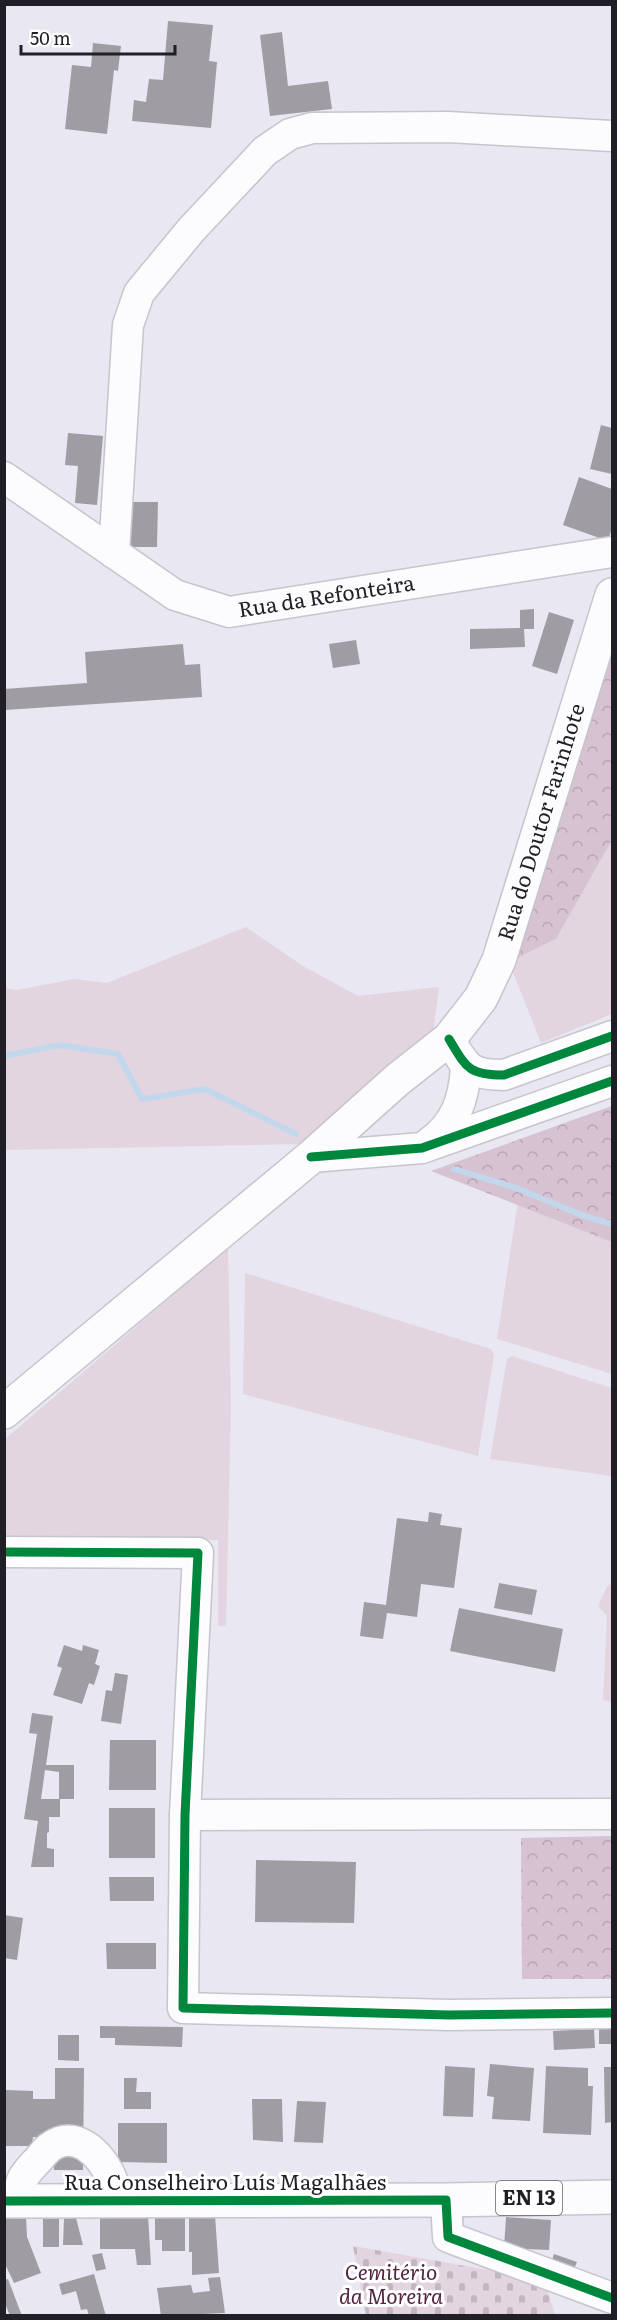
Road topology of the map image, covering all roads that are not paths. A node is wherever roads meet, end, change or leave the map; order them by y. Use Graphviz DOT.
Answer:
graph roads {
  1 [pos="612,136"];
  2 [pos="4,477"];
  3 [pos="612,552"];
  4 [pos="114,553"];
  5 [pos="612,595"];
  6 [pos="612,1036"];
  7 [pos="449,1039"];
  8 [pos="466,1067"];
  9 [pos="612,1081"];
  10 [pos="422,1148"];
  11 [pos="311,1157"];
  12 [pos="4,1412"];
  13 [pos="4,1552"];
  14 [pos="612,1814"];
  15 [pos="185,1815"];
  16 [pos="612,2013"];
  17 [pos="612,2197"];
  18 [pos="113,2200"];
  19 [pos="446,2200"];
  20 [pos="12,2201"];
  21 [pos="612,2298"];
  1 -- 4 [label="street"];
  2 -- 4 [label="street, Rua da Refonteira"];
  3 -- 4 [label="street, Rua da Refonteira"];
  5 -- 7 [label="main road, Rua do Doutor Farinhote"];
  6 -- 8 [label="street"];
  7 -- 8 [label="street"];
  7 -- 11 [label="main road, Rua do Doutor Farinhote"];
  8 -- 10 [label="street"];
  9 -- 10 [label="street"];
  10 -- 11 [label="street"];
  11 -- 12 [label="main road, Rua do Doutor Farinhote"];
  13 -- 15 [label="street"];
  14 -- 15 [label="street"];
  15 -- 16 [label="street"];
  17 -- 19 [label="main road, Rua Conselheiro Luís Magalhães / EN 13"];
  18 -- 19 [label="main road, Rua Conselheiro Luís Magalhães / EN 13"];
  18 -- 20 [label="main road, Rua Conselheiro Luís Magalhães / EN 13"];
  18 -- 20 [label="street"];
  19 -- 21 [label="street"];
}
